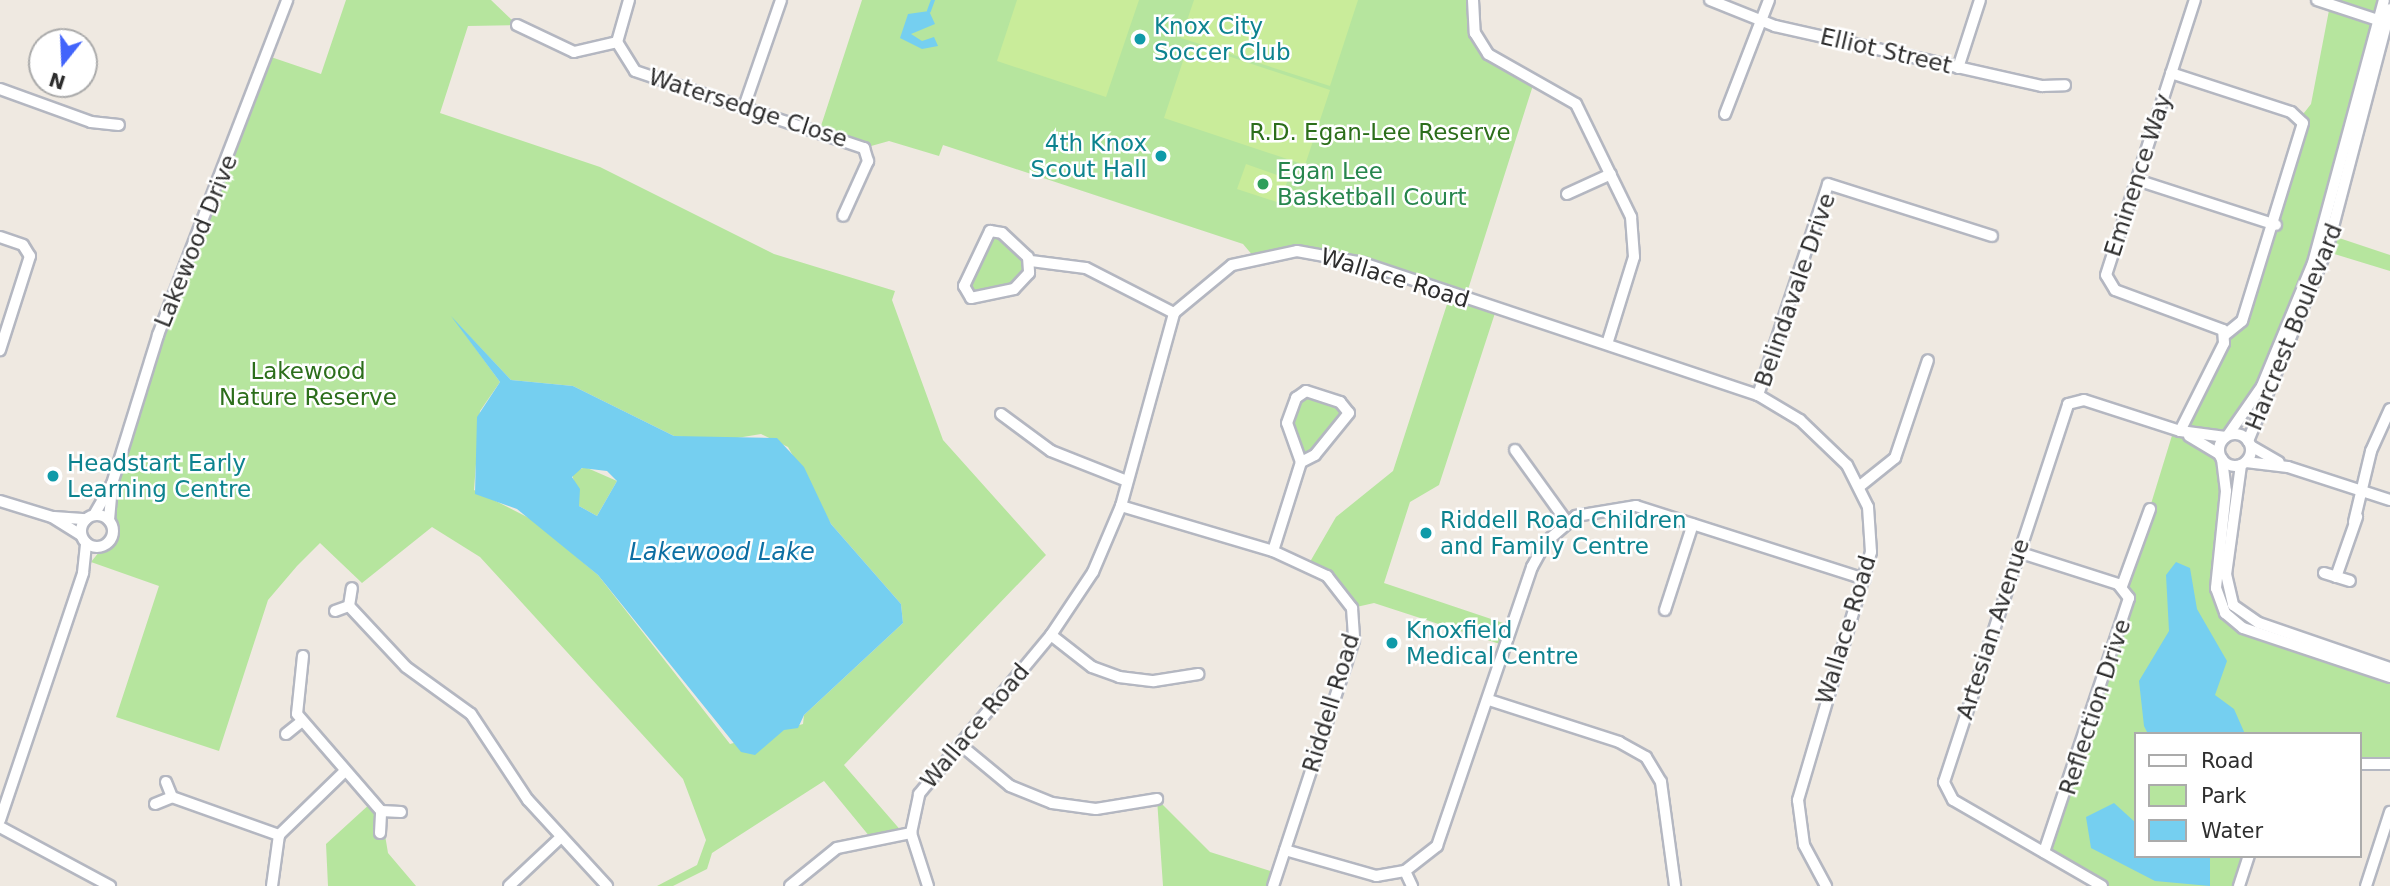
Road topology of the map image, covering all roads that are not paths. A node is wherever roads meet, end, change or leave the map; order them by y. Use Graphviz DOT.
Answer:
graph roads {
  1 [pos="287,0"];
  2 [pos="629,0"];
  3 [pos="781,0"];
  4 [pos="1473,0"];
  5 [pos="1710,0"];
  6 [pos="1769,0"];
  7 [pos="1980,0"];
  8 [pos="2195,0"];
  9 [pos="2317,0"];
  10 [pos="2384,0"];
  11 [pos="2390,9"];
  12 [pos="2380,21"];
  13 [pos="1762,22"];
  14 [pos="517,25"];
  15 [pos="617,42"];
  16 [pos="1958,68"];
  17 [pos="2171,73"];
  18 [pos="2065,85"];
  19 [pos="0,89"];
  20 [pos="744,107"];
  21 [pos="1725,114"];
  22 [pos="119,125"];
  23 [pos="1611,174"];
  24 [pos="2137,180"];
  25 [pos="1567,194"];
  26 [pos="843,216"];
  27 [pos="2276,225"];
  28 [pos="1992,236"];
  29 [pos="0,237"];
  30 [pos="1031,261"];
  31 [pos="1174,313"];
  32 [pos="2223,331"];
  33 [pos="1608,341"];
  34 [pos="0,350"];
  35 [pos="1928,360"];
  36 [pos="1758,396"];
  37 [pos="2390,409"];
  38 [pos="1000,414"];
  39 [pos="2180,431"];
  40 [pos="2227,436"];
  41 [pos="2249,443"];
  42 [pos="1515,450"];
  43 [pos="2221,457"];
  44 [pos="1301,462"];
  45 [pos="2243,463"];
  46 [pos="2288,467"];
  47 [pos="1127,481"];
  48 [pos="112,484"];
  49 [pos="1860,486"];
  50 [pos="2359,490"];
  51 [pos="0,500"];
  52 [pos="2390,500"];
  53 [pos="1121,506"];
  54 [pos="2150,509"];
  55 [pos="52,517"];
  56 [pos="90,517"];
  57 [pos="109,520"];
  58 [pos="1567,522"];
  59 [pos="1693,524"];
  60 [pos="83,539"];
  61 [pos="100,547"];
  62 [pos="1273,551"];
  63 [pos="2018,552"];
  64 [pos="83,573"];
  65 [pos="2324,573"];
  66 [pos="2336,577"];
  67 [pos="1865,579"];
  68 [pos="2350,582"];
  69 [pos="2122,586"];
  70 [pos="352,588"];
  71 [pos="349,606"];
  72 [pos="1665,610"];
  73 [pos="335,611"];
  74 [pos="1051,635"];
  75 [pos="303,656"];
  76 [pos="2390,668"];
  77 [pos="1198,674"];
  78 [pos="2390,677"];
  79 [pos="1489,700"];
  80 [pos="301,722"];
  81 [pos="286,734"];
  82 [pos="963,747"];
  83 [pos="2362,764"];
  84 [pos="2390,764"];
  85 [pos="344,772"];
  86 [pos="166,782"];
  87 [pos="172,797"];
  88 [pos="1157,799"];
  89 [pos="155,804"];
  90 [pos="381,811"];
  91 [pos="401,812"];
  92 [pos="2390,812"];
  93 [pos="0,820"];
  94 [pos="0,827"];
  95 [pos="380,833"];
  96 [pos="911,833"];
  97 [pos="279,835"];
  98 [pos="561,837"];
  99 [pos="2385,844"];
  100 [pos="1285,850"];
  101 [pos="2044,852"];
  102 [pos="2248,858"];
  103 [pos="1405,871"];
  104 [pos="110,886"];
  105 [pos="272,886"];
  106 [pos="509,886"];
  107 [pos="607,886"];
  108 [pos="789,886"];
  109 [pos="928,886"];
  110 [pos="1273,886"];
  111 [pos="1412,886"];
  112 [pos="1675,886"];
  113 [pos="1826,886"];
  114 [pos="2102,886"];
  115 [pos="2239,886"];
  116 [pos="2366,886"];
  1 -- 48 [label="street, Lakewood Drive"];
  2 -- 15 [label="street"];
  3 -- 20 [label="street"];
  4 -- 23 [label="street"];
  5 -- 13 [label="street, Elliot Street"];
  6 -- 13 [label="street"];
  7 -- 16 [label="street"];
  8 -- 17 [label="street, Eminence Way"];
  9 -- 12 [label="street"];
  10 -- 12 [label="street, Harcrest Boulevard"];
  11 -- 12 [label="street, Harcrest Boulevard"];
  12 -- 40 [label="street, Harcrest Boulevard"];
  12 -- 41 [label="street, Harcrest Boulevard"];
  13 -- 16 [label="street, Elliot Street"];
  13 -- 21 [label="street"];
  14 -- 15 [label="street"];
  15 -- 20 [label="street, Watersedge Close"];
  16 -- 18 [label="street, Elliot Street"];
  17 -- 24 [label="street, Eminence Way"];
  17 -- 27 [label="street"];
  19 -- 22 [label="street"];
  20 -- 26 [label="street, Watersedge Close"];
  23 -- 25 [label="street"];
  23 -- 33 [label="street"];
  24 -- 27 [label="street"];
  24 -- 32 [label="street, Eminence Way"];
  27 -- 32 [label="street"];
  28 -- 36 [label="street, Belindavale Drive"];
  29 -- 34 [label="street"];
  30 -- 30 [label="street"];
  30 -- 31 [label="street"];
  31 -- 33 [label="street, Wallace Road"];
  31 -- 47 [label="street, Wallace Road"];
  32 -- 39 [label="street"];
  33 -- 36 [label="street, Wallace Road"];
  35 -- 49 [label="street"];
  36 -- 49 [label="street, Wallace Road"];
  37 -- 50 [label="street"];
  38 -- 47 [label="street"];
  39 -- 40 [label="street, Artesian Avenue"];
  39 -- 43 [label="street, Artesian Avenue"];
  39 -- 63 [label="street, Artesian Avenue"];
  40 -- 41 [label="street, Artesian Avenue"];
  40 -- 43 [label="street, Harcrest Boulevard"];
  41 -- 45 [label="street, Harcrest Boulevard"];
  41 -- 46 [label="street"];
  42 -- 58 [label="street"];
  43 -- 45 [label="street, Artesian Avenue"];
  43 -- 78 [label="street"];
  44 -- 44 [label="street"];
  44 -- 62 [label="street"];
  45 -- 46 [label="street"];
  45 -- 76 [label="street"];
  46 -- 50 [label="street"];
  47 -- 53 [label="street, Wallace Road"];
  48 -- 56 [label="street, Lakewood Drive"];
  48 -- 57 [label="street, Lakewood Drive"];
  49 -- 67 [label="street, Wallace Road"];
  50 -- 52 [label="street"];
  50 -- 66 [label="street"];
  51 -- 55 [label="street"];
  53 -- 62 [label="street, Riddell Road"];
  53 -- 74 [label="street, Wallace Road"];
  54 -- 69 [label="street"];
  55 -- 56 [label="street"];
  55 -- 60 [label="street"];
  56 -- 57 [label="street"];
  56 -- 60 [label="street, Lakewood Drive"];
  57 -- 61 [label="street, Lakewood Drive"];
  58 -- 59 [label="street"];
  58 -- 79 [label="street"];
  59 -- 67 [label="street"];
  59 -- 72 [label="street"];
  60 -- 61 [label="street"];
  60 -- 64 [label="street"];
  61 -- 64 [label="street"];
  62 -- 100 [label="street, Riddell Road"];
  63 -- 69 [label="street, Reflection Drive"];
  63 -- 101 [label="street, Artesian Avenue"];
  64 -- 93 [label="street"];
  65 -- 66 [label="street"];
  66 -- 68 [label="street"];
  67 -- 113 [label="street, Wallace Road"];
  69 -- 101 [label="street, Reflection Drive"];
  70 -- 71 [label="street"];
  71 -- 73 [label="street"];
  71 -- 98 [label="street"];
  74 -- 77 [label="street"];
  74 -- 82 [label="street, Wallace Road"];
  75 -- 80 [label="street"];
  79 -- 103 [label="street"];
  79 -- 112 [label="street"];
  80 -- 81 [label="street"];
  80 -- 85 [label="street"];
  82 -- 88 [label="street"];
  82 -- 96 [label="street, Wallace Road"];
  83 -- 84 [label="street"];
  85 -- 90 [label="street"];
  85 -- 97 [label="street"];
  86 -- 87 [label="street"];
  87 -- 89 [label="street"];
  87 -- 97 [label="street"];
  90 -- 91 [label="street"];
  90 -- 95 [label="street"];
  92 -- 99 [label="street"];
  94 -- 104 [label="street"];
  96 -- 108 [label="street"];
  96 -- 109 [label="street"];
  97 -- 105 [label="street"];
  98 -- 106 [label="street"];
  98 -- 107 [label="street"];
  99 -- 116 [label="street"];
  100 -- 103 [label="street"];
  100 -- 110 [label="street, Riddell Road"];
  101 -- 114 [label="street, Artesian Avenue"];
  102 -- 115 [label="street"];
  103 -- 111 [label="street"];
}
